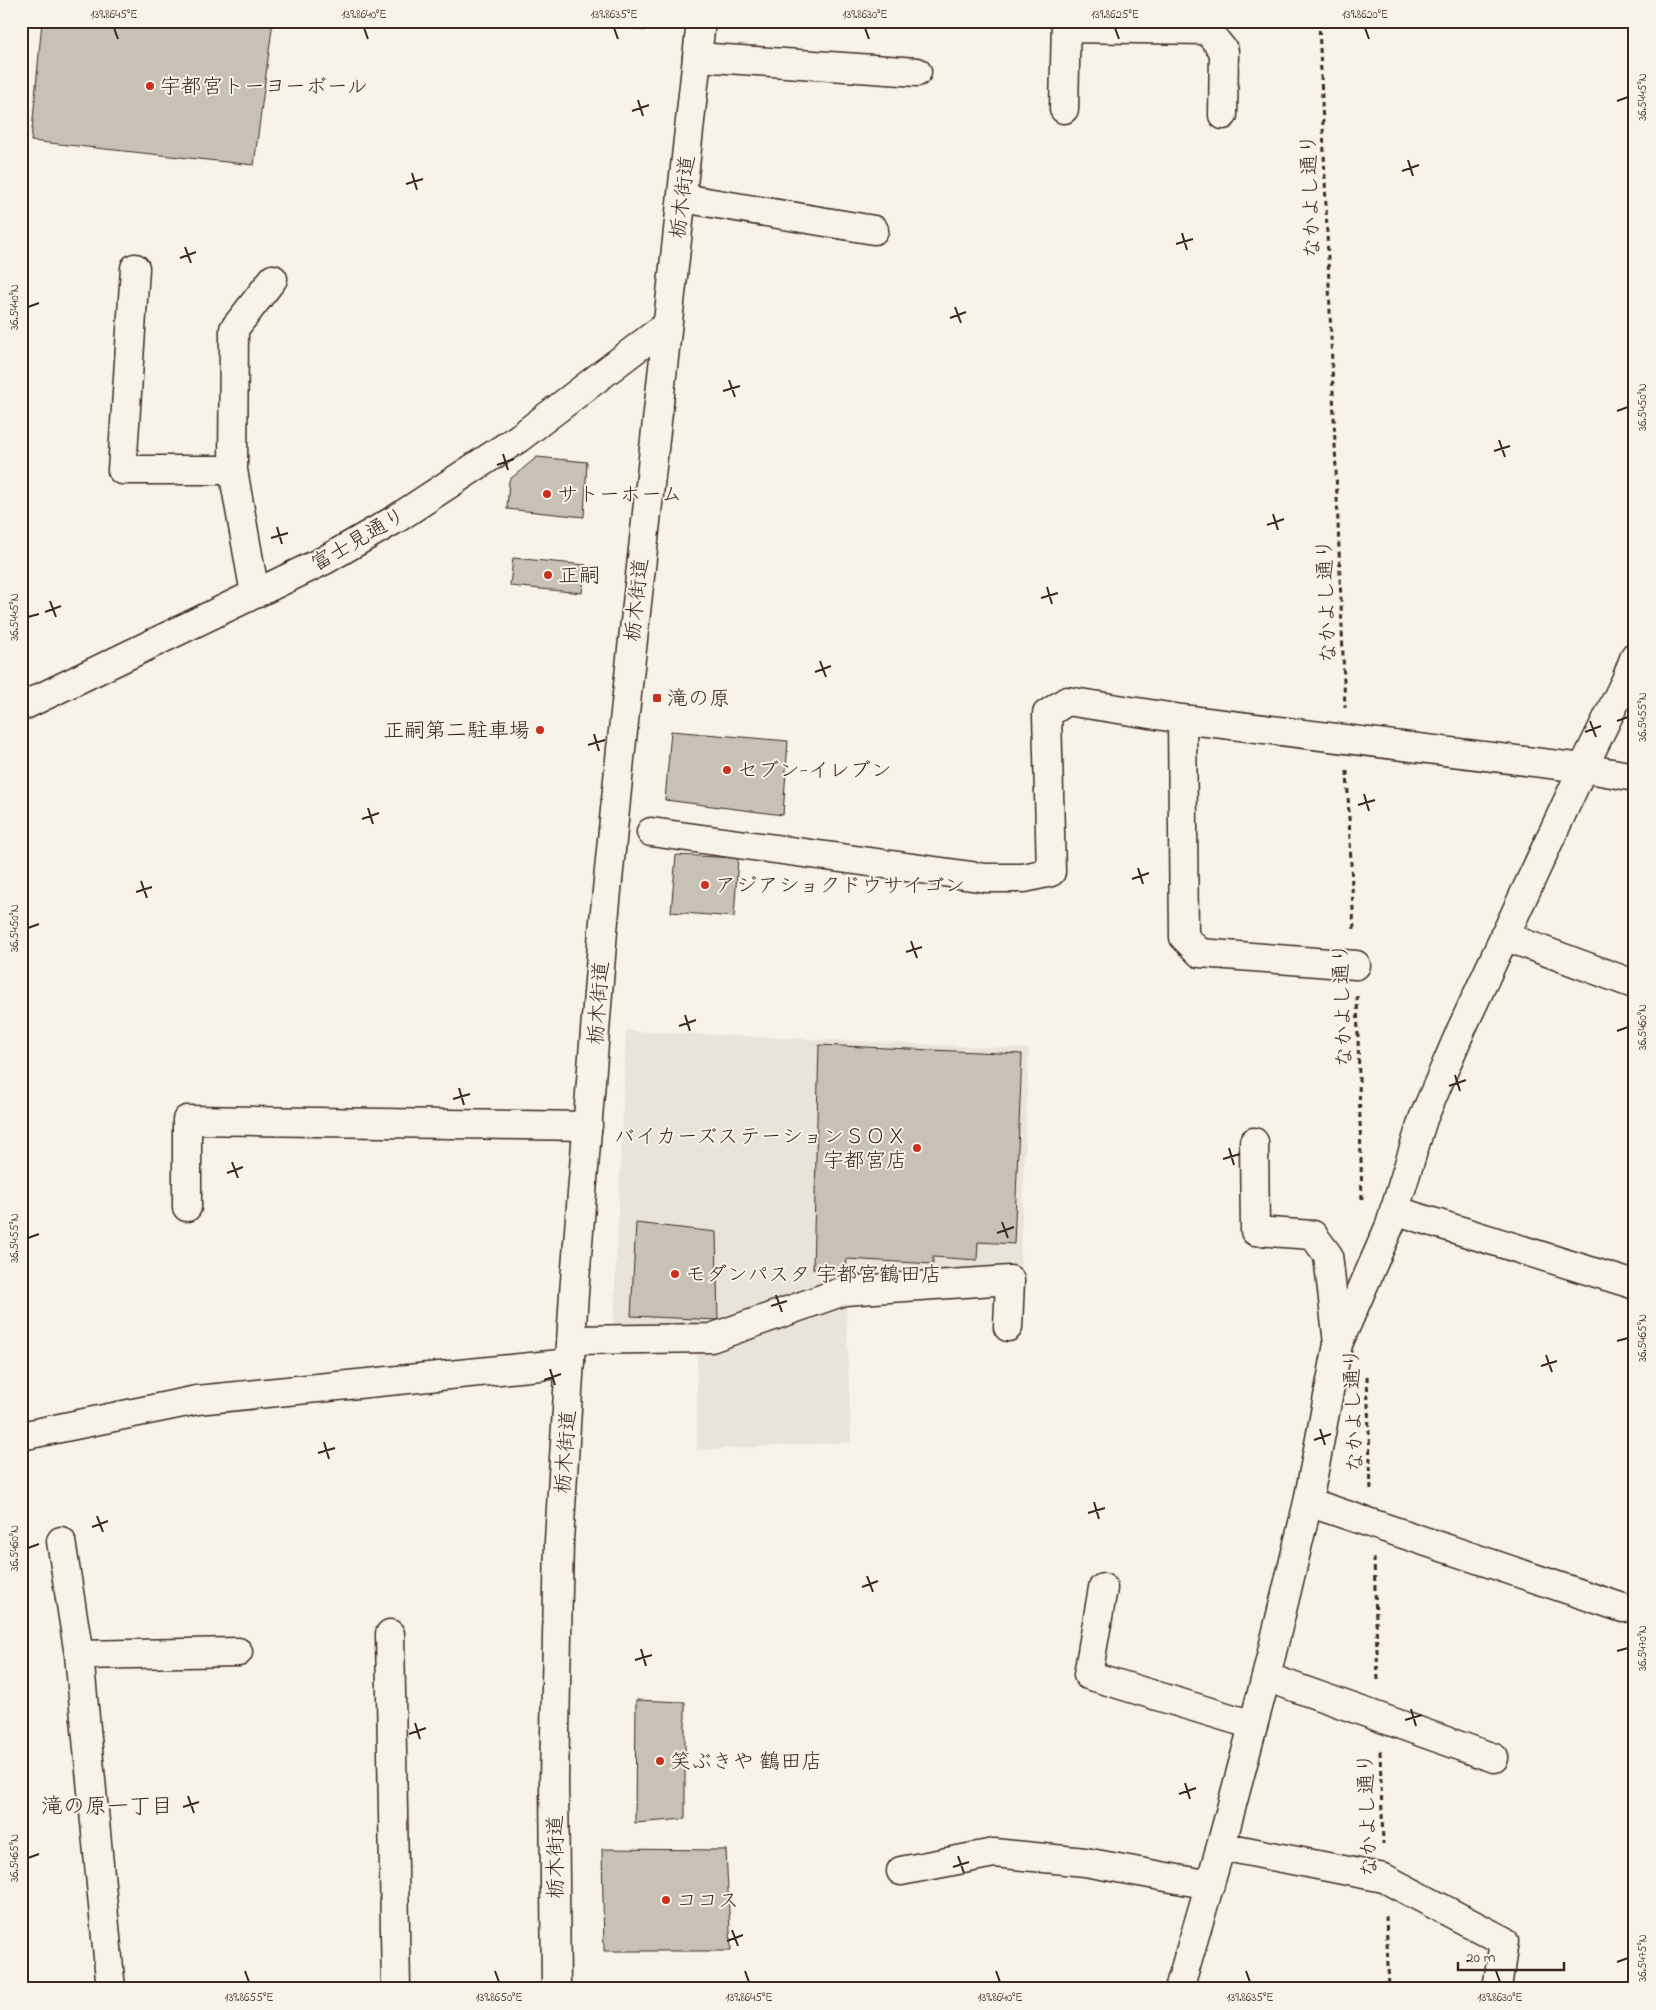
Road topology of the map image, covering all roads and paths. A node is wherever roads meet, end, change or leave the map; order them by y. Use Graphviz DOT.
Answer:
graph roads {
  1 [pos="701,21"];
  2 [pos="1318,21"];
  3 [pos="1066,24"];
  4 [pos="697,58"];
  5 [pos="917,72"];
  6 [pos="1064,109"];
  7 [pos="1223,115"];
  8 [pos="682,198"];
  9 [pos="874,230"];
  10 [pos="135,268"];
  11 [pos="273,278"];
  12 [pos="666,325"];
  13 [pos="233,470"];
  14 [pos="255,594"];
  15 [pos="1635,656"];
  16 [pos="21,706"];
  17 [pos="1182,719"];
  18 [pos="1346,738"];
  19 [pos="1583,768"];
  20 [pos="1635,777"];
  21 [pos="651,832"];
  22 [pos="1504,936"];
  23 [pos="1356,965"];
  24 [pos="1631,983"];
  25 [pos="588,1126"];
  26 [pos="1254,1142"];
  27 [pos="187,1207"];
  28 [pos="1362,1210"];
  29 [pos="1394,1210"];
  30 [pos="1635,1285"];
  31 [pos="1008,1327"];
  32 [pos="1338,1344"];
  33 [pos="571,1352"];
  34 [pos="1367,1366"];
  35 [pos="21,1436"];
  36 [pos="1308,1502"];
  37 [pos="1373,1523"];
  38 [pos="61,1540"];
  39 [pos="1103,1588"];
  40 [pos="1623,1608"];
  41 [pos="390,1634"];
  42 [pos="238,1652"];
  43 [pos="78,1655"];
  44 [pos="1266,1677"];
  45 [pos="1379,1716"];
  46 [pos="1253,1726"];
  47 [pos="1494,1758"];
  48 [pos="1221,1846"];
  49 [pos="901,1871"];
  50 [pos="1384,1878"];
  51 [pos="1210,1885"];
  52 [pos="111,1989"];
  53 [pos="396,1989"];
  54 [pos="556,1989"];
  55 [pos="1179,1989"];
  56 [pos="1390,1989"];
  57 [pos="1497,1989"];
  1 -- 4 [label="street, 栃木街道"];
  2 -- 18 [label="path, なかよし通り"];
  3 -- 6 [label="street"];
  3 -- 7 [label="street"];
  4 -- 5 [label="street"];
  4 -- 8 [label="street, 栃木街道"];
  8 -- 9 [label="street"];
  8 -- 12 [label="street, 栃木街道"];
  10 -- 13 [label="street"];
  11 -- 13 [label="street"];
  12 -- 14 [label="street, 富士見通り"];
  12 -- 25 [label="street, 栃木街道"];
  13 -- 14 [label="street"];
  14 -- 16 [label="street, 富士見通り"];
  15 -- 19 [label="street"];
  17 -- 18 [label="street"];
  17 -- 21 [label="street"];
  17 -- 23 [label="street"];
  18 -- 19 [label="street"];
  18 -- 23 [label="path, なかよし通り"];
  19 -- 20 [label="street"];
  19 -- 22 [label="street"];
  22 -- 24 [label="street"];
  22 -- 29 [label="street"];
  23 -- 28 [label="path, なかよし通り"];
  25 -- 27 [label="street"];
  25 -- 33 [label="street, 栃木街道"];
  26 -- 32 [label="street"];
  29 -- 30 [label="street"];
  29 -- 32 [label="street"];
  31 -- 33 [label="street"];
  32 -- 36 [label="street"];
  33 -- 35 [label="street"];
  33 -- 54 [label="street, 栃木街道"];
  34 -- 37 [label="path, なかよし通り"];
  36 -- 37 [label="street"];
  36 -- 44 [label="street"];
  37 -- 40 [label="street"];
  37 -- 45 [label="path, なかよし通り"];
  38 -- 43 [label="street"];
  39 -- 46 [label="street"];
  41 -- 53 [label="street"];
  42 -- 43 [label="street"];
  43 -- 52 [label="street"];
  44 -- 45 [label="street"];
  44 -- 46 [label="street"];
  45 -- 47 [label="street"];
  45 -- 50 [label="path, なかよし通り"];
  46 -- 48 [label="street"];
  48 -- 50 [label="street"];
  48 -- 51 [label="street"];
  49 -- 51 [label="street"];
  50 -- 56 [label="path, なかよし通り"];
  50 -- 57 [label="street"];
  51 -- 55 [label="street"];
}
